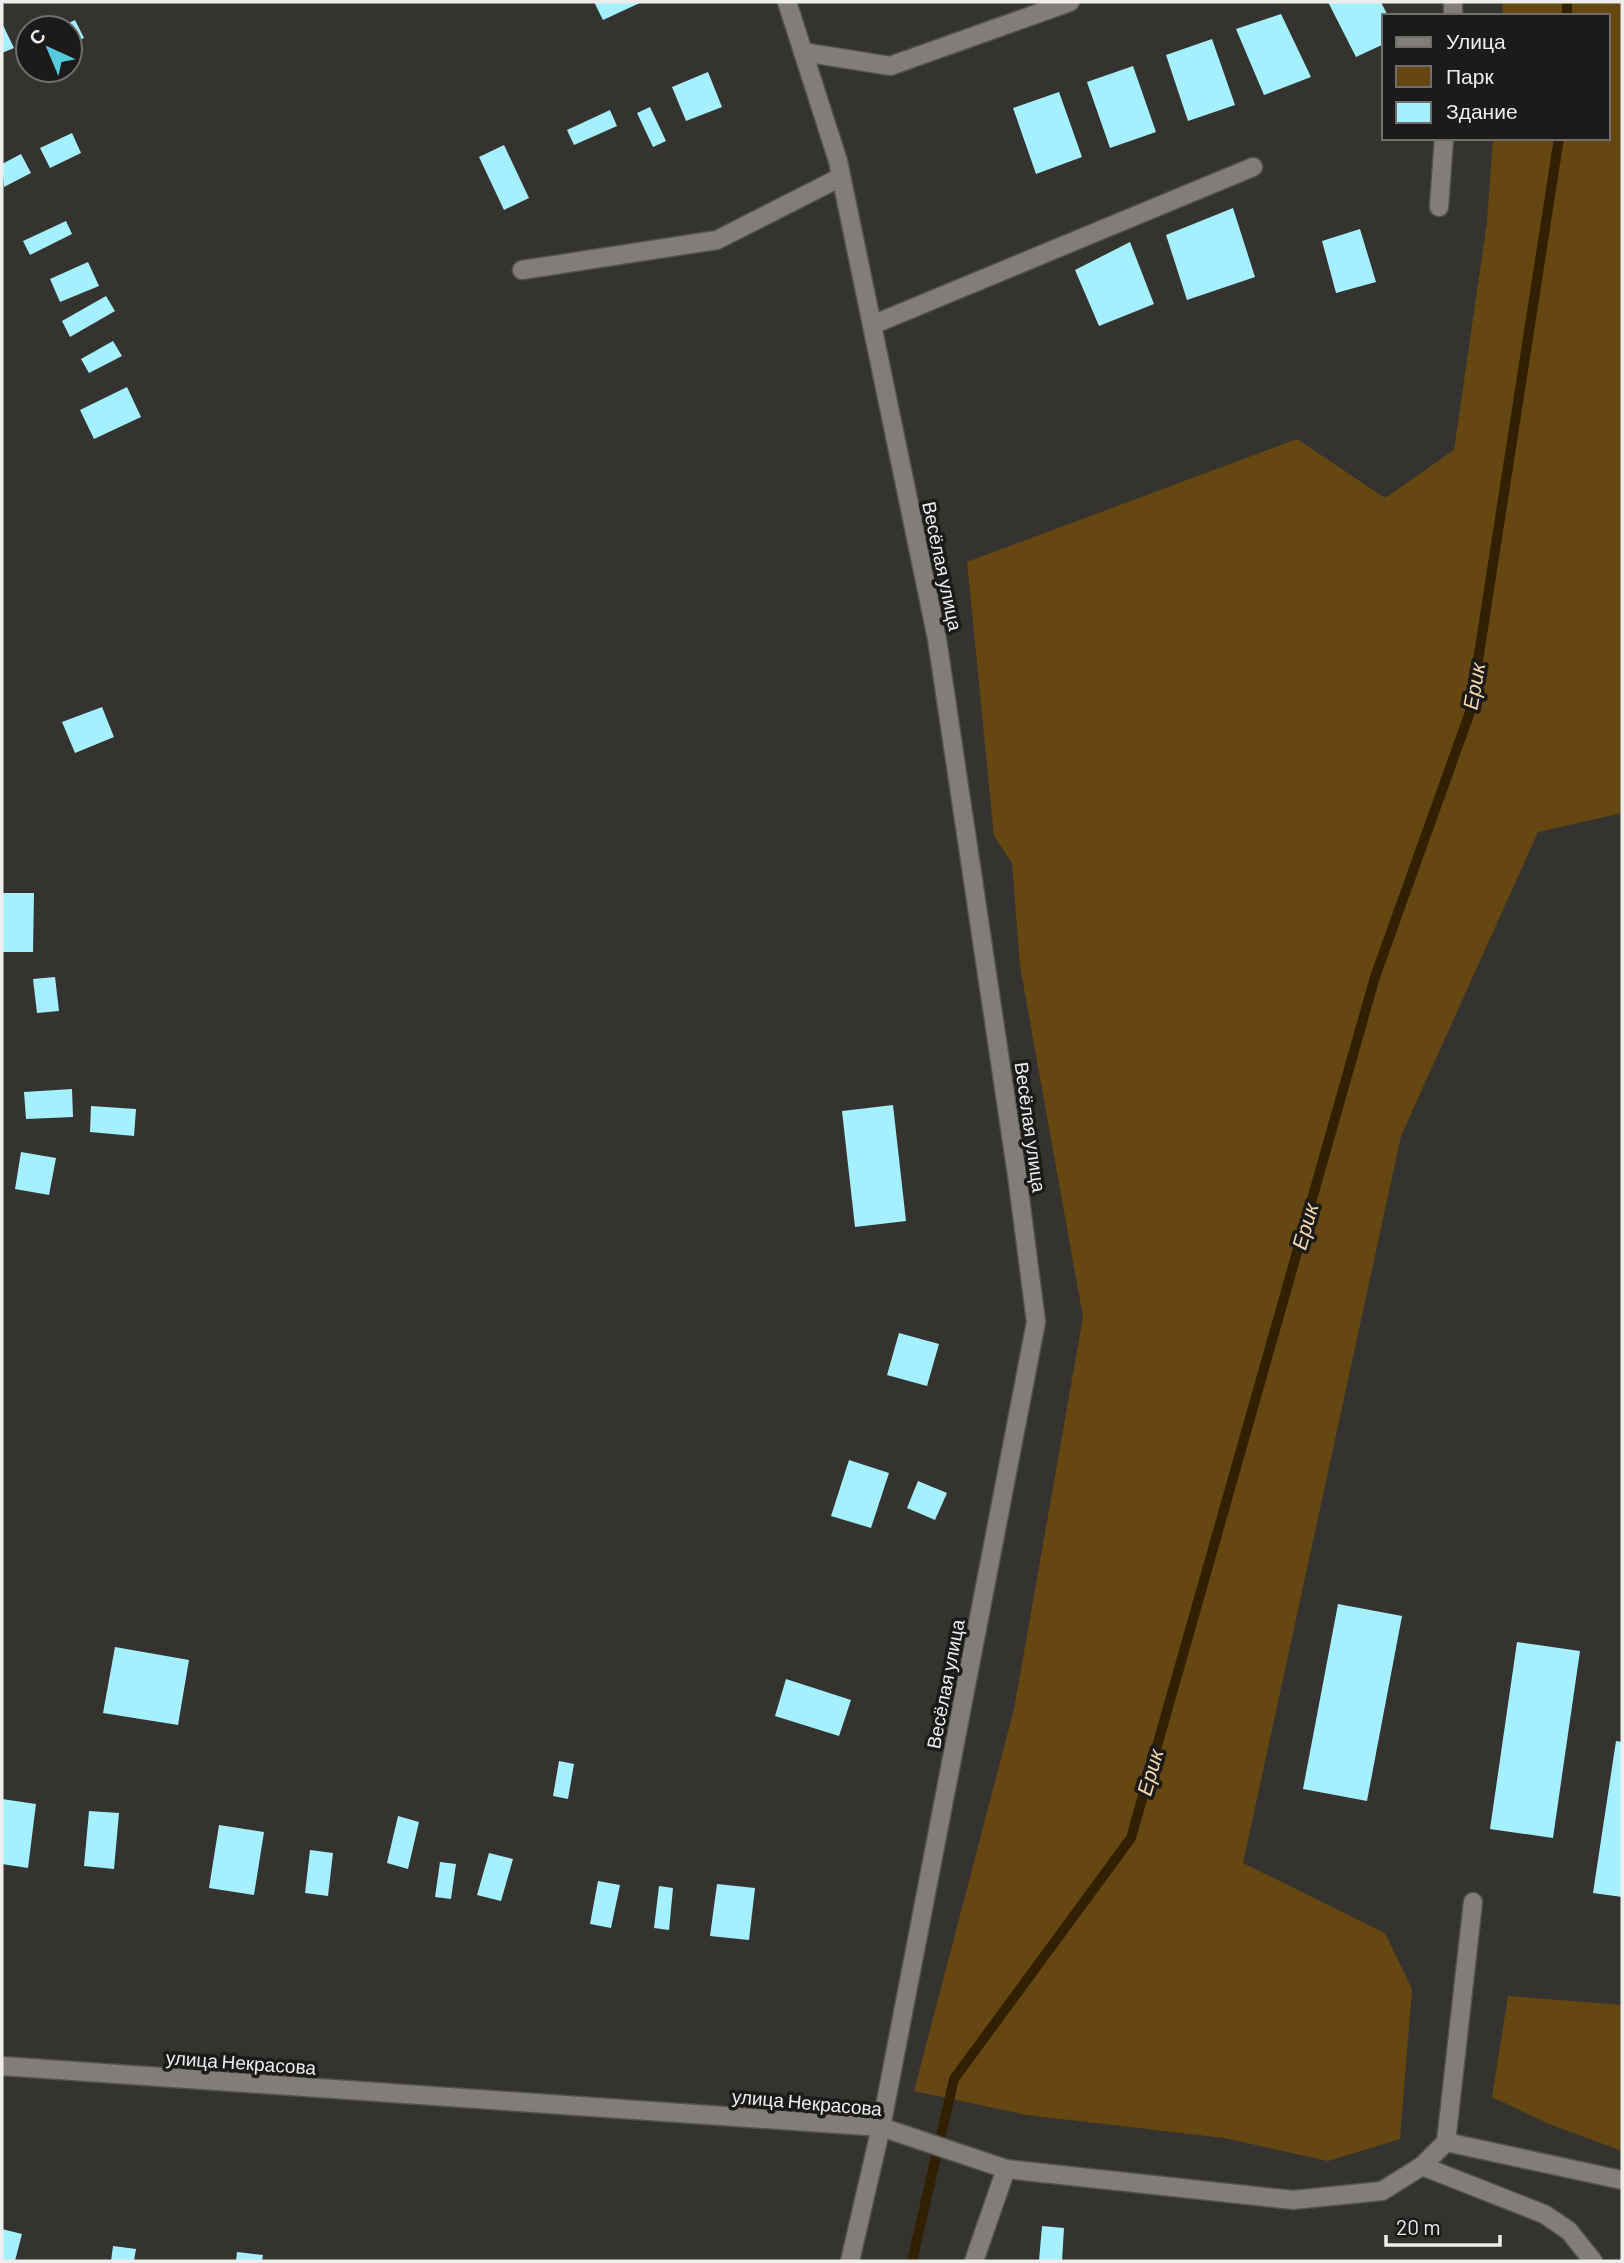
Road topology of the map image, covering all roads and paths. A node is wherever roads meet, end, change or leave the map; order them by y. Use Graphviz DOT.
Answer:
graph roads {
  1 [pos="787,2"];
  2 [pos="1070,2"];
  3 [pos="803,52"];
  4 [pos="1444,140"];
  5 [pos="1253,167"];
  6 [pos="841,177"];
  7 [pos="1438,207"];
  8 [pos="522,270"];
  9 [pos="872,325"];
  10 [pos="1473,1902"];
  11 [pos="2,2066"];
  12 [pos="881,2127"];
  13 [pos="1446,2142"];
  14 [pos="1422,2166"];
  15 [pos="1006,2169"];
  16 [pos="1622,2180"];
  17 [pos="850,2261"];
  18 [pos="974,2261"];
  19 [pos="1593,2261"];
  1 -- 3 [label="street, Весёлая улица"];
  2 -- 3 [label="street"];
  3 -- 6 [label="street, Весёлая улица"];
  4 -- 7 [label="street"];
  5 -- 9 [label="street"];
  6 -- 8 [label="street"];
  6 -- 9 [label="street, Весёлая улица"];
  9 -- 12 [label="street, Весёлая улица"];
  10 -- 13 [label="street"];
  11 -- 12 [label="street, улица Некрасова"];
  12 -- 15 [label="street, улица Некрасова"];
  12 -- 17 [label="street, Весёлая улица"];
  13 -- 14 [label="street, улица Некрасова"];
  13 -- 16 [label="street"];
  14 -- 15 [label="street, улица Некрасова"];
  14 -- 19 [label="street"];
  15 -- 18 [label="street"];
}
